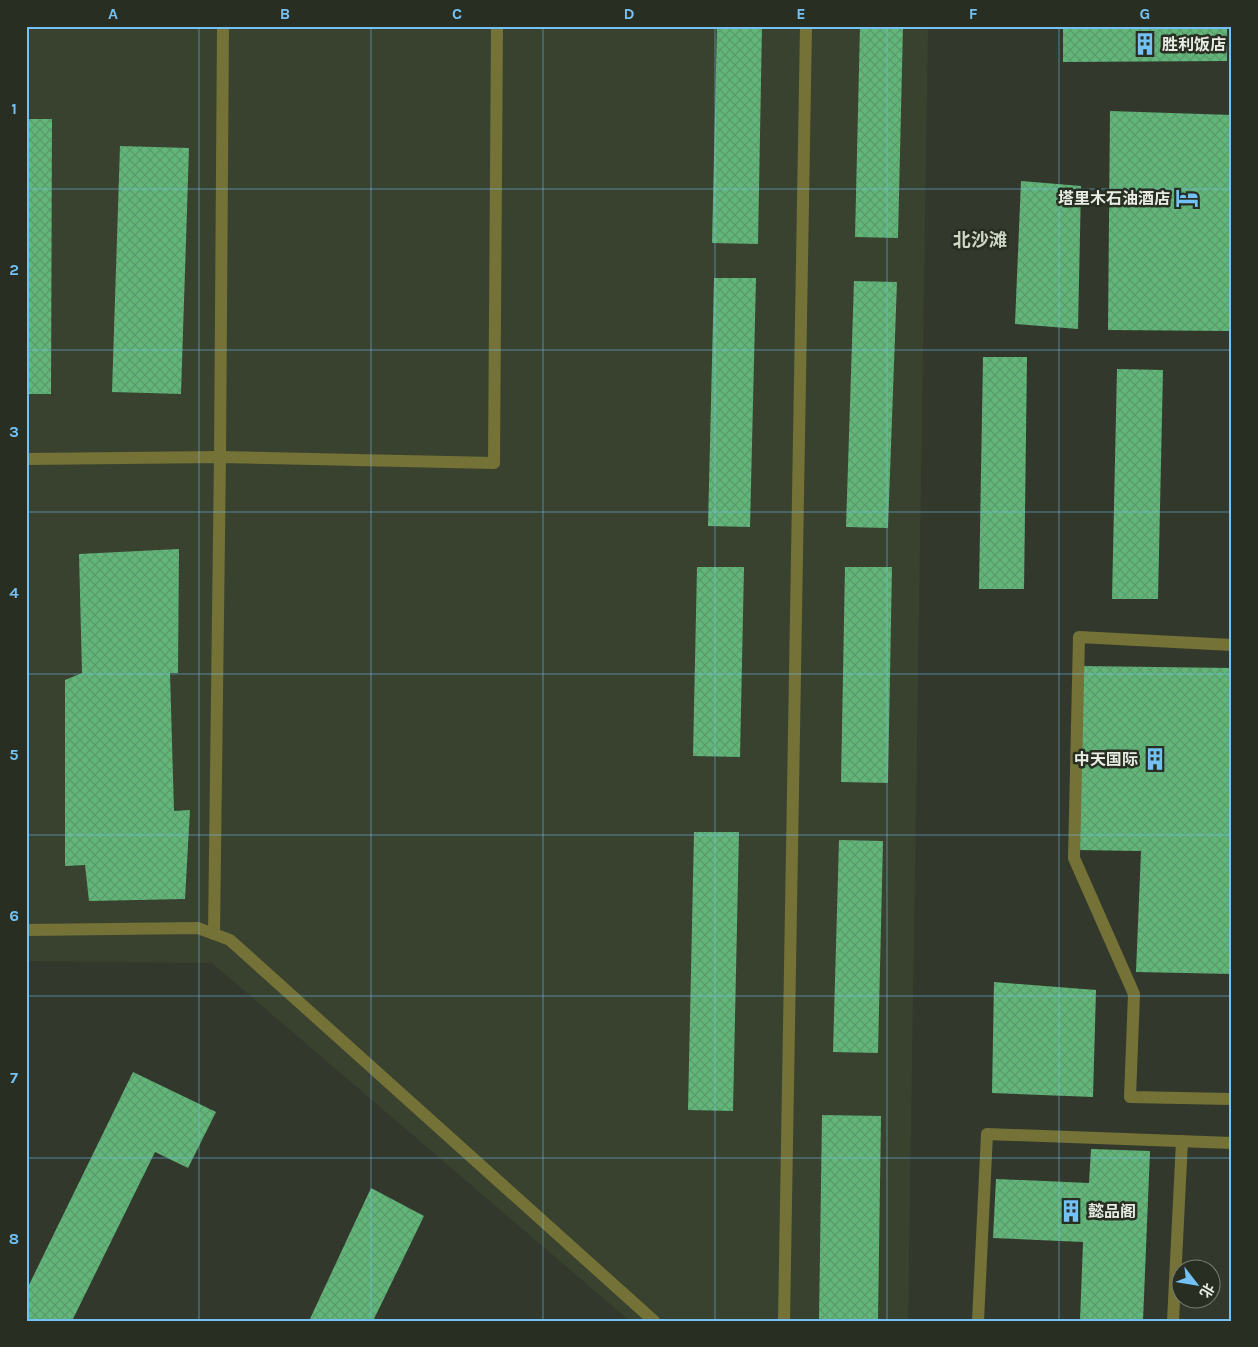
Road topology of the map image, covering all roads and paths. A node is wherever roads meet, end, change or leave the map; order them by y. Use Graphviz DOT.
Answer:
graph roads {
  1 [pos="223,26"];
  2 [pos="497,26"];
  3 [pos="806,26"];
  4 [pos="220,457"];
  5 [pos="26,459"];
  6 [pos="1232,645"];
  7 [pos="26,930"];
  8 [pos="214,934"];
  9 [pos="1232,1099"];
  10 [pos="1182,1141"];
  11 [pos="1232,1143"];
  12 [pos="654,1321"];
  13 [pos="784,1321"];
  14 [pos="978,1321"];
  15 [pos="1172,1321"];
  1 -- 4 [label="street"];
  2 -- 4 [label="street"];
  3 -- 13 [label="street"];
  4 -- 5 [label="street"];
  4 -- 8 [label="street"];
  6 -- 9 [label="street"];
  7 -- 8 [label="street"];
  8 -- 12 [label="street"];
  10 -- 11 [label="street"];
  10 -- 14 [label="street"];
  10 -- 15 [label="street"];
}
